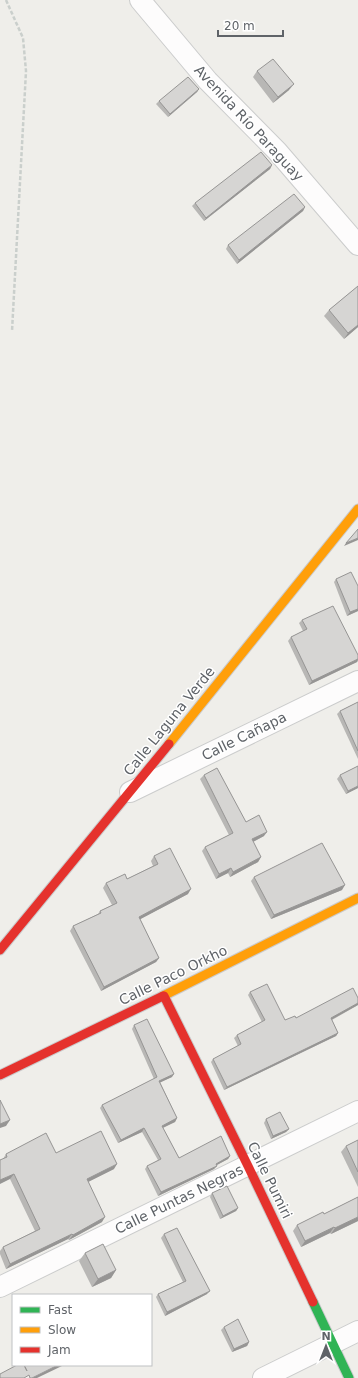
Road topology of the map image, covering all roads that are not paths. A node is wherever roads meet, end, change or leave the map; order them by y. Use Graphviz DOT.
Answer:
graph roads {
  1 [pos="140,0"];
  2 [pos="358,245"];
  3 [pos="358,508"];
  4 [pos="358,680"];
  5 [pos="130,792"];
  6 [pos="358,898"];
  7 [pos="0,950"];
  8 [pos="164,996"];
  9 [pos="0,1075"];
  10 [pos="358,1111"];
  11 [pos="248,1166"];
  12 [pos="0,1287"];
  13 [pos="358,1331"];
  14 [pos="332,1343"];
  15 [pos="263,1378"];
  16 [pos="349,1378"];
  1 -- 2 [label="street, Avenida Río Paraguay"];
  3 -- 5 [label="street, Calle Laguna Verde"];
  4 -- 5 [label="street, Calle Cañapa"];
  5 -- 7 [label="street, Calle Laguna Verde"];
  6 -- 8 [label="street, Calle Paco Orkho"];
  8 -- 9 [label="street, Calle Paco Orkho"];
  8 -- 11 [label="street, Calle Pumiri"];
  10 -- 11 [label="street, Calle Puntas Negras"];
  11 -- 12 [label="street, Calle Puntas Negras"];
  11 -- 14 [label="street, Calle Pumiri"];
  13 -- 14 [label="street"];
  14 -- 15 [label="street"];
  14 -- 16 [label="street, Calle Pumiri"];
}
